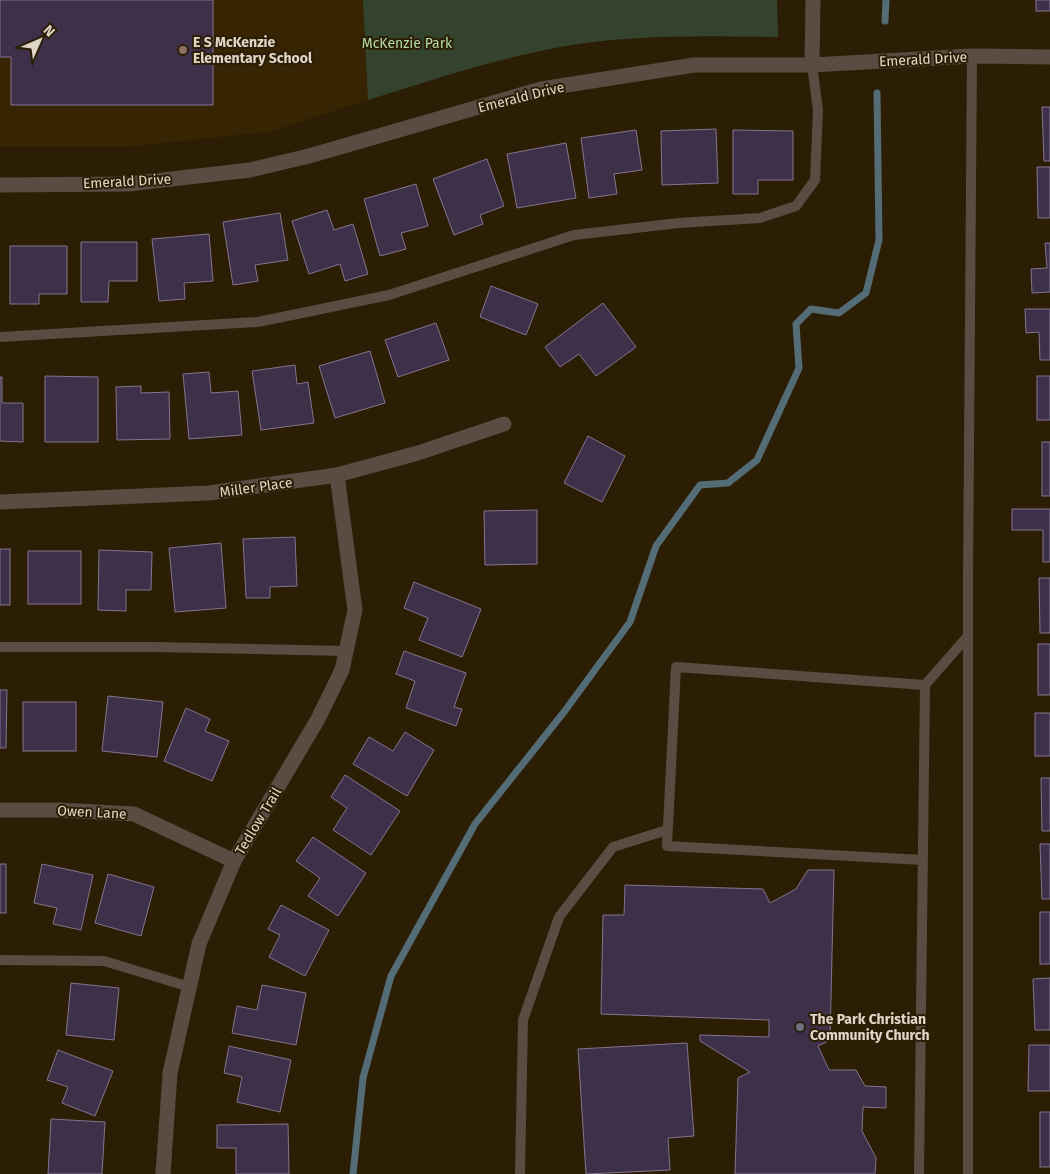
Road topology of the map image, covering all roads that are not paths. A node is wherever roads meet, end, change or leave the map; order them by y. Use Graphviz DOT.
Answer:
graph roads {
  1 [pos="813,0"];
  2 [pos="972,56"];
  3 [pos="1050,57"];
  4 [pos="812,65"];
  5 [pos="0,185"];
  6 [pos="0,337"];
  7 [pos="504,424"];
  8 [pos="337,475"];
  9 [pos="0,502"];
  10 [pos="967,637"];
  11 [pos="0,647"];
  12 [pos="346,651"];
  13 [pos="925,685"];
  14 [pos="0,810"];
  15 [pos="667,830"];
  16 [pos="923,860"];
  17 [pos="234,861"];
  18 [pos="0,960"];
  19 [pos="190,987"];
  20 [pos="163,1174"];
  21 [pos="520,1174"];
  22 [pos="919,1174"];
  23 [pos="968,1174"];
  1 -- 4 [label="street"];
  2 -- 3 [label="street, Emerald Drive"];
  2 -- 4 [label="street, Emerald Drive"];
  2 -- 10 [label="lane"];
  4 -- 5 [label="street, Emerald Drive"];
  4 -- 6 [label="lane"];
  7 -- 8 [label="street, Miller Place"];
  8 -- 9 [label="street, Miller Place"];
  8 -- 12 [label="street, Tedlow Trail"];
  10 -- 13 [label="lane"];
  10 -- 23 [label="lane"];
  11 -- 12 [label="lane"];
  12 -- 17 [label="street, Tedlow Trail"];
  13 -- 15 [label="lane"];
  13 -- 16 [label="lane"];
  14 -- 17 [label="street, Owen Lane"];
  15 -- 16 [label="lane"];
  15 -- 21 [label="lane"];
  16 -- 22 [label="lane"];
  17 -- 19 [label="street, Tedlow Trail"];
  18 -- 19 [label="lane"];
  19 -- 20 [label="street, Tedlow Trail"];
}
